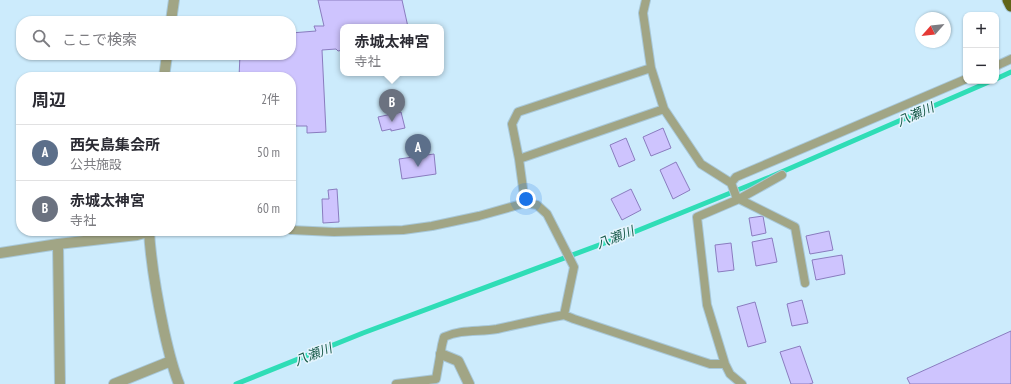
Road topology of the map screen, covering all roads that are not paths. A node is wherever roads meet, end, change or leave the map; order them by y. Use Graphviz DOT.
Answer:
graph roads {
  1 [pos="174,0"];
  2 [pos="646,0"];
  3 [pos="1008,0"];
  4 [pos="1011,6"];
  5 [pos="172,16"];
  6 [pos="1011,59"];
  7 [pos="166,60"];
  8 [pos="999,65"];
  9 [pos="651,68"];
  10 [pos="165,72"];
  11 [pos="963,80"];
  12 [pos="664,109"];
  13 [pos="519,159"];
  14 [pos="782,176"];
  15 [pos="731,183"];
  16 [pos="738,197"];
  17 [pos="525,203"];
  18 [pos="296,230"];
  19 [pos="128,236"];
  20 [pos="150,236"];
  21 [pos="58,244"];
  22 [pos="0,253"];
  23 [pos="805,284"];
  24 [pos="564,315"];
  25 [pos="441,354"];
  26 [pos="171,361"];
  27 [pos="725,364"];
  28 [pos="60,384"];
  29 [pos="114,384"];
  30 [pos="179,384"];
  31 [pos="396,384"];
  32 [pos="469,384"];
  33 [pos="742,384"];
  1 -- 5 [label="street"];
  2 -- 9 [label="lane"];
  3 -- 4 [label="highway"];
  6 -- 8 [label="lane"];
  7 -- 10 [label="street"];
  9 -- 12 [label="lane"];
  9 -- 13 [label="lane"];
  11 -- 15 [label="lane"];
  12 -- 13 [label="lane"];
  12 -- 15 [label="lane"];
  13 -- 17 [label="lane"];
  14 -- 16 [label="lane"];
  15 -- 16 [label="lane"];
  16 -- 23 [label="lane"];
  16 -- 27 [label="lane"];
  17 -- 18 [label="lane"];
  17 -- 24 [label="lane"];
  19 -- 21 [label="street"];
  20 -- 26 [label="street"];
  21 -- 22 [label="street"];
  21 -- 28 [label="street"];
  24 -- 25 [label="lane"];
  24 -- 27 [label="lane"];
  25 -- 31 [label="lane"];
  25 -- 32 [label="street"];
  26 -- 29 [label="street"];
  26 -- 30 [label="street"];
  27 -- 33 [label="lane"];
}
